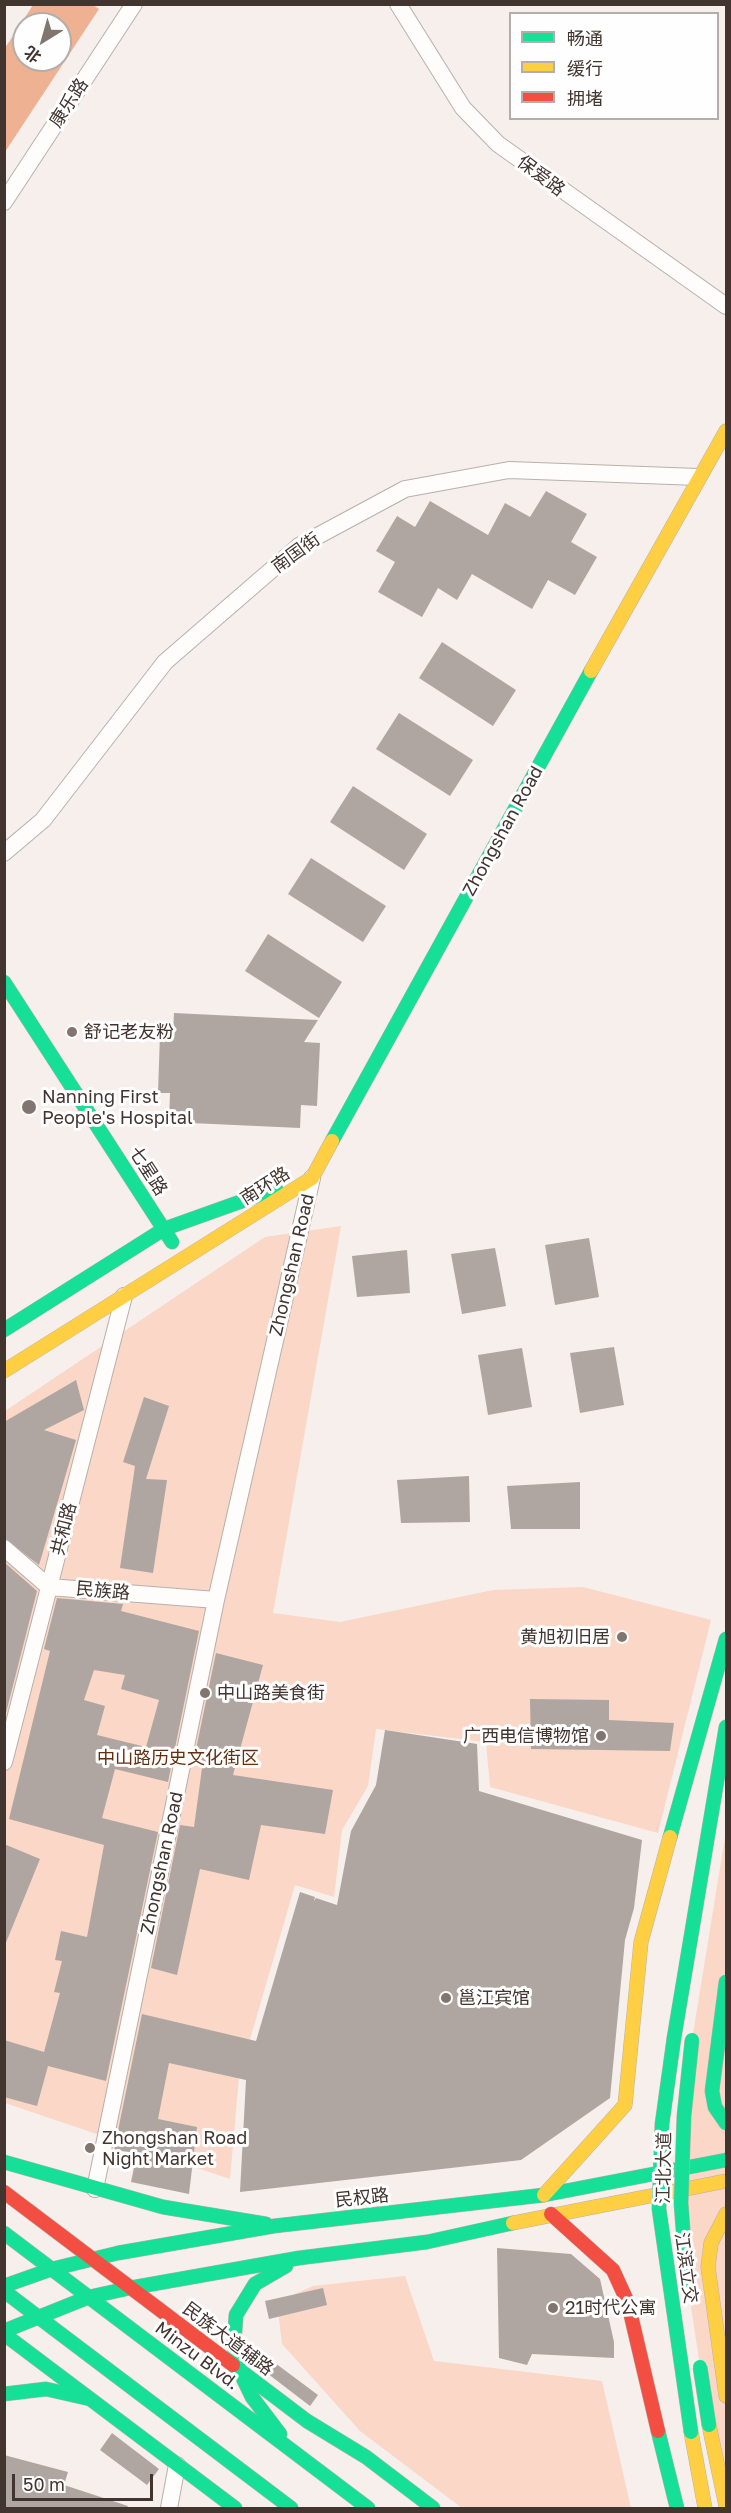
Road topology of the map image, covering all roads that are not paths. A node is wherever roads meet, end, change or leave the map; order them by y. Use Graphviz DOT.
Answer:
graph roads {
  1 [pos="134,4"];
  2 [pos="398,4"];
  3 [pos="4,202"];
  4 [pos="726,306"];
  5 [pos="726,431"];
  6 [pos="698,477"];
  7 [pos="4,853"];
  8 [pos="4,982"];
  9 [pos="312,1178"];
  10 [pos="164,1230"];
  11 [pos="183,1259"];
  12 [pos="124,1296"];
  13 [pos="4,1330"];
  14 [pos="4,1371"];
  15 [pos="4,1548"];
  16 [pos="50,1587"];
  17 [pos="216,1600"];
  18 [pos="726,1639"];
  19 [pos="726,1727"];
  20 [pos="4,1762"];
  21 [pos="726,1982"];
  22 [pos="694,2028"];
  23 [pos="726,2123"];
  24 [pos="726,2160"];
  25 [pos="4,2162"];
  26 [pos="726,2181"];
  27 [pos="95,2189"];
  28 [pos="4,2192"];
  29 [pos="544,2195"];
  30 [pos="550,2214"];
  31 [pos="726,2214"];
  32 [pos="274,2226"];
  33 [pos="4,2233"];
  34 [pos="91,2258"];
  35 [pos="299,2258"];
  36 [pos="52,2269"];
  37 [pos="4,2286"];
  38 [pos="130,2288"];
  39 [pos="4,2291"];
  40 [pos="90,2297"];
  41 [pos="690,2301"];
  42 [pos="37,2316"];
  43 [pos="4,2332"];
  44 [pos="699,2357"];
  45 [pos="239,2370"];
  46 [pos="4,2394"];
  47 [pos="726,2396"];
  48 [pos="90,2399"];
  49 [pos="293,2452"];
  50 [pos="177,2465"];
  51 [pos="726,2506"];
  52 [pos="230,2507"];
  53 [pos="169,2508"];
  54 [pos="291,2508"];
  55 [pos="368,2508"];
  56 [pos="433,2508"];
  57 [pos="677,2508"];
  58 [pos="705,2508"];
  1 -- 3 [label="street, 康乐路"];
  2 -- 4 [label="street, 保爱路"];
  5 -- 6 [label="main road, Zhongshan Road"];
  6 -- 7 [label="street, 南国街"];
  6 -- 9 [label="main road, Zhongshan Road"];
  8 -- 10 [label="main road, 七星路"];
  9 -- 10 [label="main road, 南环路"];
  9 -- 11 [label="main road, 南环路"];
  9 -- 17 [label="street, Zhongshan Road"];
  10 -- 11 [label="main road, 七星路"];
  10 -- 13 [label="main road, 南环路"];
  11 -- 12 [label="main road, 南环路"];
  12 -- 14 [label="main road, 南环路"];
  12 -- 16 [label="street, 共和路"];
  15 -- 16 [label="street, 民族路"];
  16 -- 17 [label="street, 民族路"];
  16 -- 20 [label="street, 共和路"];
  17 -- 27 [label="street, Zhongshan Road"];
  18 -- 29 [label="main road"];
  19 -- 58 [label="main road, 江滨立交, bridge"];
  21 -- 23 [label="main road"];
  22 -- 41 [label="main road, 江北大道, bridge"];
  24 -- 29 [label="main road, 民权路"];
  25 -- 27 [label="main road"];
  26 -- 30 [label="main road"];
  27 -- 32 [label="main road"];
  28 -- 34 [label="main road, 民族大道辅路"];
  29 -- 32 [label="main road, 民权路"];
  30 -- 35 [label="main road"];
  30 -- 57 [label="main road"];
  31 -- 47 [label="main road"];
  32 -- 34 [label="main road, 民权路"];
  33 -- 36 [label="main road, Minzu Blvd."];
  34 -- 36 [label="main road, 民权路"];
  34 -- 38 [label="main road, 民族大道辅路"];
  35 -- 38 [label="main road"];
  35 -- 45 [label="main road"];
  36 -- 37 [label="main road, 民权路"];
  36 -- 40 [label="main road, Minzu Blvd."];
  38 -- 40 [label="main road"];
  38 -- 45 [label="main road, 民族大道辅路"];
  39 -- 42 [label="main road"];
  40 -- 42 [label="main road"];
  40 -- 49 [label="main road, Minzu Blvd."];
  42 -- 43 [label="main road"];
  42 -- 54 [label="main road"];
  43 -- 48 [label="main road"];
  44 -- 51 [label="main road, bridge"];
  45 -- 49 [label="main road"];
  45 -- 56 [label="main road, 民族大道辅路"];
  46 -- 48 [label="main road"];
  48 -- 50 [label="main road"];
  49 -- 55 [label="main road, Minzu Blvd."];
  50 -- 52 [label="main road"];
  50 -- 53 [label="street"];
}
